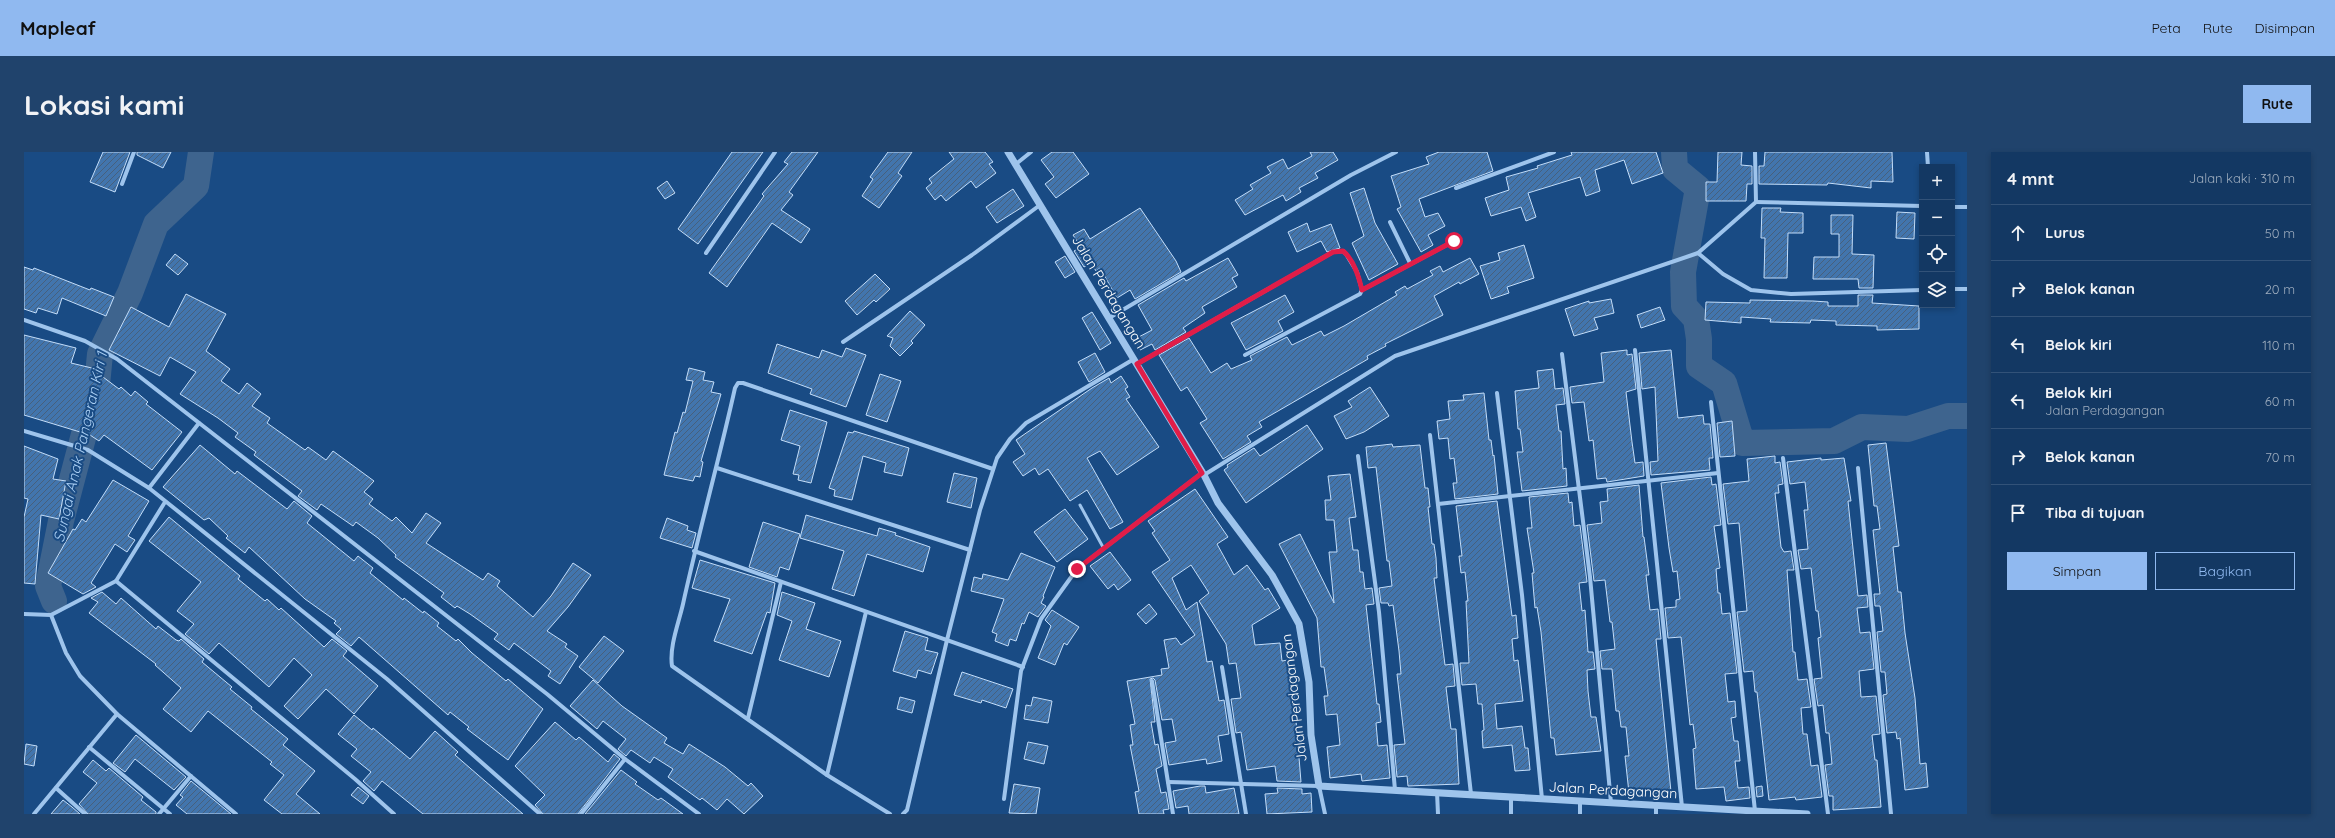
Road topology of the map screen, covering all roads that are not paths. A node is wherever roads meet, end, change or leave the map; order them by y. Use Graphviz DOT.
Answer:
graph roads {
  1 [pos="134,152"];
  2 [pos="775,152"];
  3 [pos="1008,152"];
  4 [pos="1031,152"];
  5 [pos="1396,152"];
  6 [pos="1554,152"];
  7 [pos="1755,152"];
  8 [pos="1927,152"];
  9 [pos="1016,164"];
  10 [pos="1928,164"];
  11 [pos="122,184"];
  12 [pos="1456,188"];
  13 [pos="1756,202"];
  14 [pos="1040,204"];
  15 [pos="1919,206"];
  16 [pos="1955,207"];
  17 [pos="1967,207"];
  18 [pos="1390,222"];
  19 [pos="1454,241"];
  20 [pos="706,253"];
  21 [pos="1698,253"];
  22 [pos="1410,263"];
  23 [pos="1967,289"];
  24 [pos="1362,290"];
  25 [pos="1919,290"];
  26 [pos="1955,290"];
  27 [pos="1109,318"];
  28 [pos="24,320"];
  29 [pos="843,342"];
  30 [pos="1635,350"];
  31 [pos="1562,354"];
  32 [pos="1246,355"];
  33 [pos="1135,362"];
  34 [pos="1497,393"];
  35 [pos="1710,402"];
  36 [pos="199,423"];
  37 [pos="24,431"];
  38 [pos="1430,435"];
  39 [pos="1358,456"];
  40 [pos="1783,458"];
  41 [pos="717,468"];
  42 [pos="1858,468"];
  43 [pos="993,469"];
  44 [pos="1718,473"];
  45 [pos="1203,474"];
  46 [pos="1650,480"];
  47 [pos="149,488"];
  48 [pos="1580,488"];
  49 [pos="1510,495"];
  50 [pos="165,502"];
  51 [pos="1438,504"];
  52 [pos="1080,505"];
  53 [pos="1104,549"];
  54 [pos="970,550"];
  55 [pos="694,552"];
  56 [pos="116,581"];
  57 [pos="780,582"];
  58 [pos="866,612"];
  59 [pos="24,614"];
  60 [pos="54,614"];
  61 [pos="946,640"];
  62 [pos="1222,666"];
  63 [pos="1023,667"];
  64 [pos="1152,680"];
  65 [pos="117,714"];
  66 [pos="748,718"];
  67 [pos="89,747"];
  68 [pos="625,759"];
  69 [pos="827,775"];
  70 [pos="191,776"];
  71 [pos="1168,782"];
  72 [pos="1241,784"];
  73 [pos="1319,786"];
  74 [pos="56,788"];
  75 [pos="1395,790"];
  76 [pos="1437,792"];
  77 [pos="1470,794"];
  78 [pos="1511,797"];
  79 [pos="1004,799"];
  80 [pos="1542,799"];
  81 [pos="1580,801"];
  82 [pos="1611,803"];
  83 [pos="1656,805"];
  84 [pos="1682,807"];
  85 [pos="163,808"];
  86 [pos="1755,811"];
  87 [pos="1727,812"];
  88 [pos="34,814"];
  89 [pos="85,814"];
  90 [pos="159,814"];
  91 [pos="170,814"];
  92 [pos="236,814"];
  93 [pos="394,814"];
  94 [pos="540,814"];
  95 [pos="581,814"];
  96 [pos="699,814"];
  97 [pos="890,814"];
  98 [pos="903,814"];
  99 [pos="1173,814"];
  100 [pos="1246,814"];
  101 [pos="1325,814"];
  102 [pos="1438,814"];
  103 [pos="1511,814"];
  104 [pos="1580,814"];
  105 [pos="1656,814"];
  106 [pos="1807,814"];
  107 [pos="1828,814"];
  108 [pos="1891,814"];
  1 -- 11 [label="street"];
  2 -- 20 [label="street"];
  3 -- 9 [label="street, Jalan Perdagangan"];
  4 -- 9 [label="street"];
  5 -- 27 [label="street"];
  6 -- 12 [label="street"];
  7 -- 13 [label="street"];
  8 -- 10 [label="street"];
  9 -- 14 [label="street, Jalan Perdagangan"];
  13 -- 15 [label="street"];
  13 -- 21 [label="street"];
  14 -- 27 [label="street, Jalan Perdagangan"];
  14 -- 29 [label="street"];
  16 -- 17 [label="street"];
  18 -- 22 [label="street"];
  19 -- 22 [label="street"];
  21 -- 25 [label="street"];
  21 -- 45 [label="street"];
  22 -- 24 [label="street"];
  23 -- 26 [label="street"];
  24 -- 32 [label="street"];
  24 -- 33 [label="street"];
  27 -- 33 [label="street, Jalan Perdagangan"];
  28 -- 36 [label="street"];
  30 -- 46 [label="street"];
  31 -- 48 [label="street"];
  33 -- 43 [label="street"];
  33 -- 45 [label="street, Jalan Perdagangan"];
  34 -- 49 [label="street"];
  35 -- 44 [label="street"];
  36 -- 47 [label="street"];
  36 -- 68 [label="street"];
  37 -- 47 [label="street"];
  38 -- 51 [label="street"];
  39 -- 75 [label="street"];
  40 -- 107 [label="street"];
  41 -- 43 [label="street"];
  41 -- 54 [label="street"];
  41 -- 55 [label="street"];
  42 -- 108 [label="street"];
  43 -- 54 [label="street"];
  44 -- 46 [label="street"];
  44 -- 86 [label="street"];
  45 -- 53 [label="street"];
  45 -- 73 [label="street, Jalan Perdagangan"];
  46 -- 48 [label="street"];
  46 -- 84 [label="street"];
  47 -- 50 [label="street"];
  48 -- 49 [label="street"];
  48 -- 82 [label="street"];
  49 -- 51 [label="street"];
  49 -- 80 [label="street"];
  50 -- 56 [label="street"];
  50 -- 94 [label="street"];
  51 -- 77 [label="street"];
  52 -- 53 [label="lane"];
  53 -- 63 [label="street"];
  54 -- 61 [label="street"];
  55 -- 57 [label="street"];
  55 -- 66 [label="street"];
  56 -- 60 [label="street"];
  56 -- 93 [label="street"];
  57 -- 58 [label="street"];
  57 -- 66 [label="street"];
  58 -- 61 [label="street"];
  58 -- 69 [label="street"];
  59 -- 60 [label="street"];
  60 -- 65 [label="street"];
  61 -- 63 [label="street"];
  61 -- 98 [label="street"];
  62 -- 72 [label="street"];
  63 -- 79 [label="street"];
  64 -- 71 [label="street"];
  65 -- 67 [label="street"];
  65 -- 70 [label="street"];
  66 -- 69 [label="street"];
  67 -- 74 [label="street"];
  67 -- 85 [label="street"];
  68 -- 95 [label="street"];
  68 -- 96 [label="street"];
  69 -- 97 [label="street"];
  70 -- 85 [label="street"];
  70 -- 92 [label="street"];
  71 -- 72 [label="street"];
  71 -- 99 [label="street"];
  72 -- 73 [label="street"];
  72 -- 100 [label="street"];
  73 -- 75 [label="street, Jalan Perdagangan"];
  73 -- 101 [label="street"];
  74 -- 88 [label="street"];
  74 -- 89 [label="street"];
  75 -- 76 [label="street, Jalan Perdagangan"];
  76 -- 77 [label="street, Jalan Perdagangan"];
  76 -- 102 [label="street"];
  77 -- 78 [label="street, Jalan Perdagangan"];
  78 -- 80 [label="street, Jalan Perdagangan"];
  78 -- 103 [label="street"];
  80 -- 81 [label="street, Jalan Perdagangan"];
  81 -- 82 [label="street, Jalan Perdagangan"];
  81 -- 104 [label="street"];
  82 -- 83 [label="street, Jalan Perdagangan"];
  83 -- 84 [label="street, Jalan Perdagangan"];
  83 -- 105 [label="street"];
  84 -- 87 [label="street, Jalan Perdagangan"];
  85 -- 90 [label="street"];
  85 -- 91 [label="street"];
  86 -- 87 [label="street, Jalan Perdagangan"];
  86 -- 106 [label="street, Jalan Perdagangan"];
}
